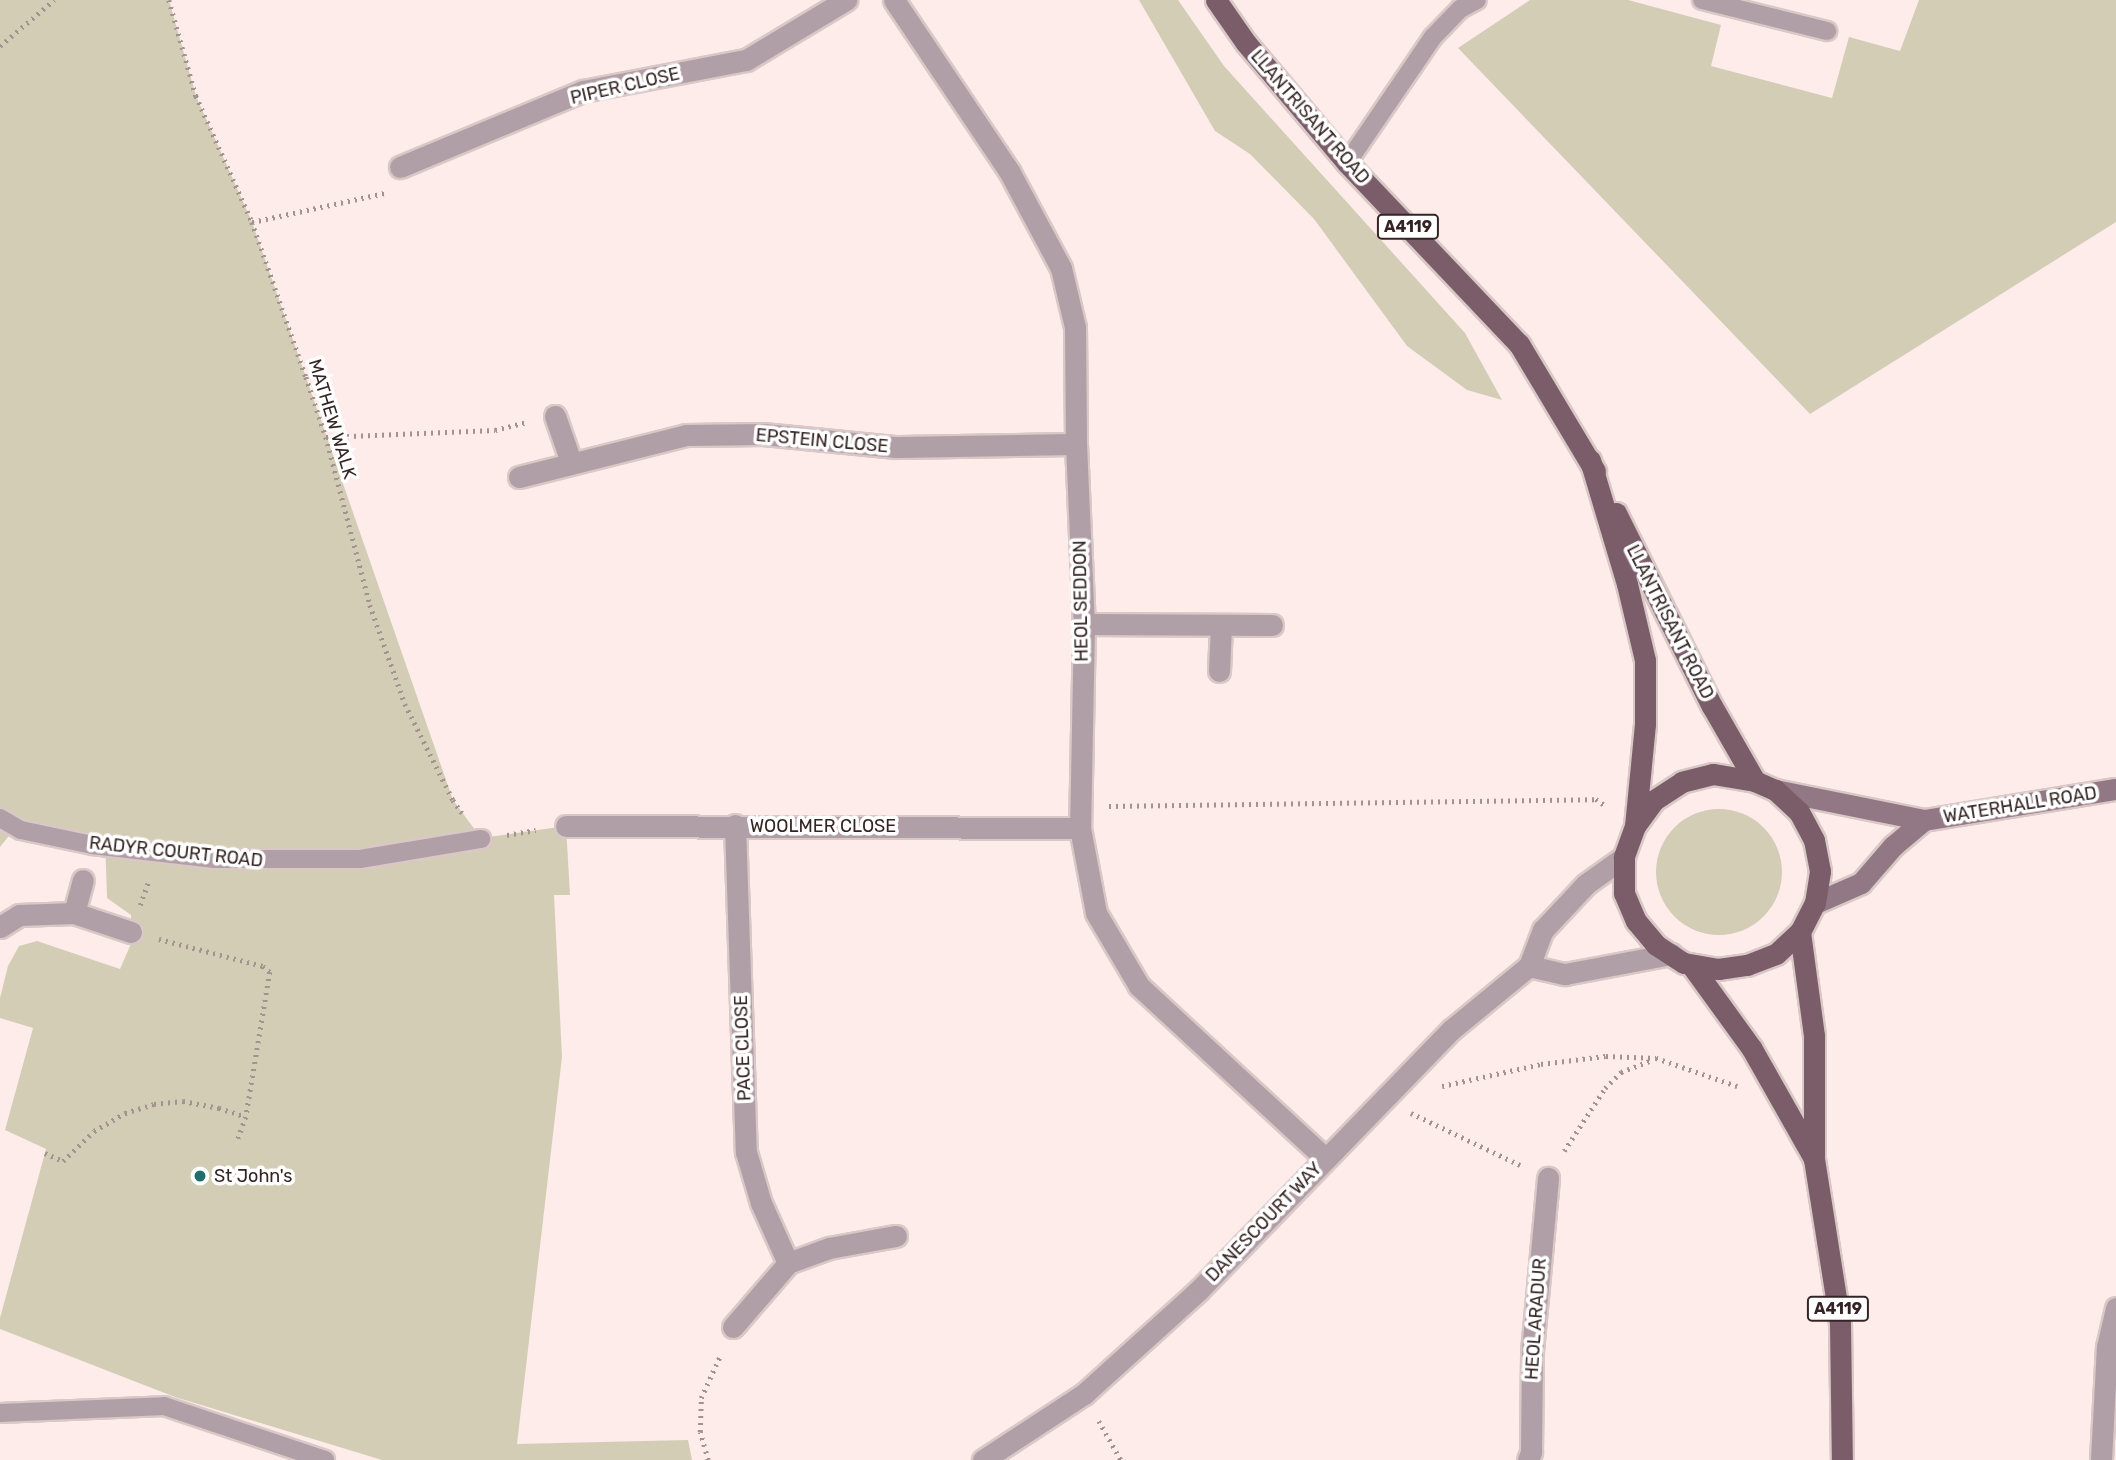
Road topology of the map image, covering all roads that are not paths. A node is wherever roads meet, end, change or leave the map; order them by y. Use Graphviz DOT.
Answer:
graph roads {
  1 [pos="846,0"];
  2 [pos="894,0"];
  3 [pos="1216,0"];
  4 [pos="1477,0"];
  5 [pos="1702,0"];
  6 [pos="1827,31"];
  7 [pos="1347,163"];
  8 [pos="400,167"];
  9 [pos="555,416"];
  10 [pos="1076,444"];
  11 [pos="1590,460"];
  12 [pos="570,461"];
  13 [pos="519,477"];
  14 [pos="1084,624"];
  15 [pos="1221,625"];
  16 [pos="1272,625"];
  17 [pos="1219,671"];
  18 [pos="1755,781"];
  19 [pos="2116,789"];
  20 [pos="1775,790"];
  21 [pos="0,818"];
  22 [pos="1924,820"];
  23 [pos="735,825"];
  24 [pos="565,826"];
  25 [pos="1635,826"];
  26 [pos="1080,828"];
  27 [pos="481,838"];
  28 [pos="1624,857"];
  29 [pos="83,880"];
  30 [pos="1815,904"];
  31 [pos="74,913"];
  32 [pos="0,928"];
  33 [pos="131,932"];
  34 [pos="1800,932"];
  35 [pos="1671,954"];
  36 [pos="1529,965"];
  37 [pos="1692,966"];
  38 [pos="1325,1158"];
  39 [pos="1814,1159"];
  40 [pos="1548,1178"];
  41 [pos="896,1236"];
  42 [pos="788,1263"];
  43 [pos="2116,1308"];
  44 [pos="733,1327"];
  45 [pos="0,1413"];
  46 [pos="325,1460"];
  47 [pos="983,1460"];
  48 [pos="1528,1460"];
  49 [pos="1842,1460"];
  50 [pos="2101,1460"];
  1 -- 8 [label="street, PIPER CLOSE"];
  2 -- 10 [label="street, HEOL SEDDON"];
  3 -- 7 [label="main road, LLANTRISANT ROAD / A4119"];
  4 -- 7 [label="lane"];
  5 -- 6 [label="lane"];
  7 -- 11 [label="main road, LLANTRISANT ROAD / A4119"];
  9 -- 12 [label="street"];
  10 -- 12 [label="street, EPSTEIN CLOSE"];
  10 -- 14 [label="street, HEOL SEDDON"];
  11 -- 18 [label="main road, LLANTRISANT ROAD / A4119"];
  11 -- 25 [label="main road, LLANTRISANT ROAD / A4119"];
  12 -- 13 [label="street, EPSTEIN CLOSE"];
  14 -- 15 [label="street"];
  14 -- 26 [label="street, HEOL SEDDON"];
  15 -- 16 [label="street"];
  15 -- 17 [label="street"];
  18 -- 20 [label="main road, LLANTRISANT ROAD / A4119"];
  18 -- 25 [label="main road, LLANTRISANT ROAD / A4119"];
  19 -- 22 [label="street, WATERHALL ROAD"];
  20 -- 22 [label="street, WATERHALL ROAD"];
  20 -- 30 [label="main road, LLANTRISANT ROAD / A4119"];
  21 -- 27 [label="lane, RADYR COURT ROAD"];
  22 -- 30 [label="street, WATERHALL ROAD"];
  23 -- 24 [label="street, WOOLMER CLOSE"];
  23 -- 26 [label="street, WOOLMER CLOSE"];
  23 -- 42 [label="street, PACE CLOSE"];
  25 -- 28 [label="main road, LLANTRISANT ROAD / A4119"];
  26 -- 38 [label="street, HEOL SEDDON"];
  28 -- 35 [label="main road, LLANTRISANT ROAD / A4119"];
  28 -- 36 [label="street, DANESCOURT WAY"];
  29 -- 31 [label="street"];
  30 -- 34 [label="main road, LLANTRISANT ROAD / A4119"];
  31 -- 32 [label="street"];
  31 -- 33 [label="street"];
  34 -- 37 [label="main road, LLANTRISANT ROAD / A4119"];
  34 -- 39 [label="main road, LLANTRISANT ROAD / A4119"];
  35 -- 36 [label="street"];
  35 -- 37 [label="main road, LLANTRISANT ROAD / A4119"];
  36 -- 38 [label="street, DANESCOURT WAY"];
  37 -- 39 [label="main road, LLANTRISANT ROAD / A4119"];
  38 -- 47 [label="street, DANESCOURT WAY"];
  39 -- 49 [label="main road, LLANTRISANT ROAD / A4119"];
  40 -- 48 [label="street, HEOL ARADUR"];
  41 -- 42 [label="street"];
  42 -- 44 [label="street"];
  43 -- 50 [label="street"];
  45 -- 46 [label="lane"];
}
